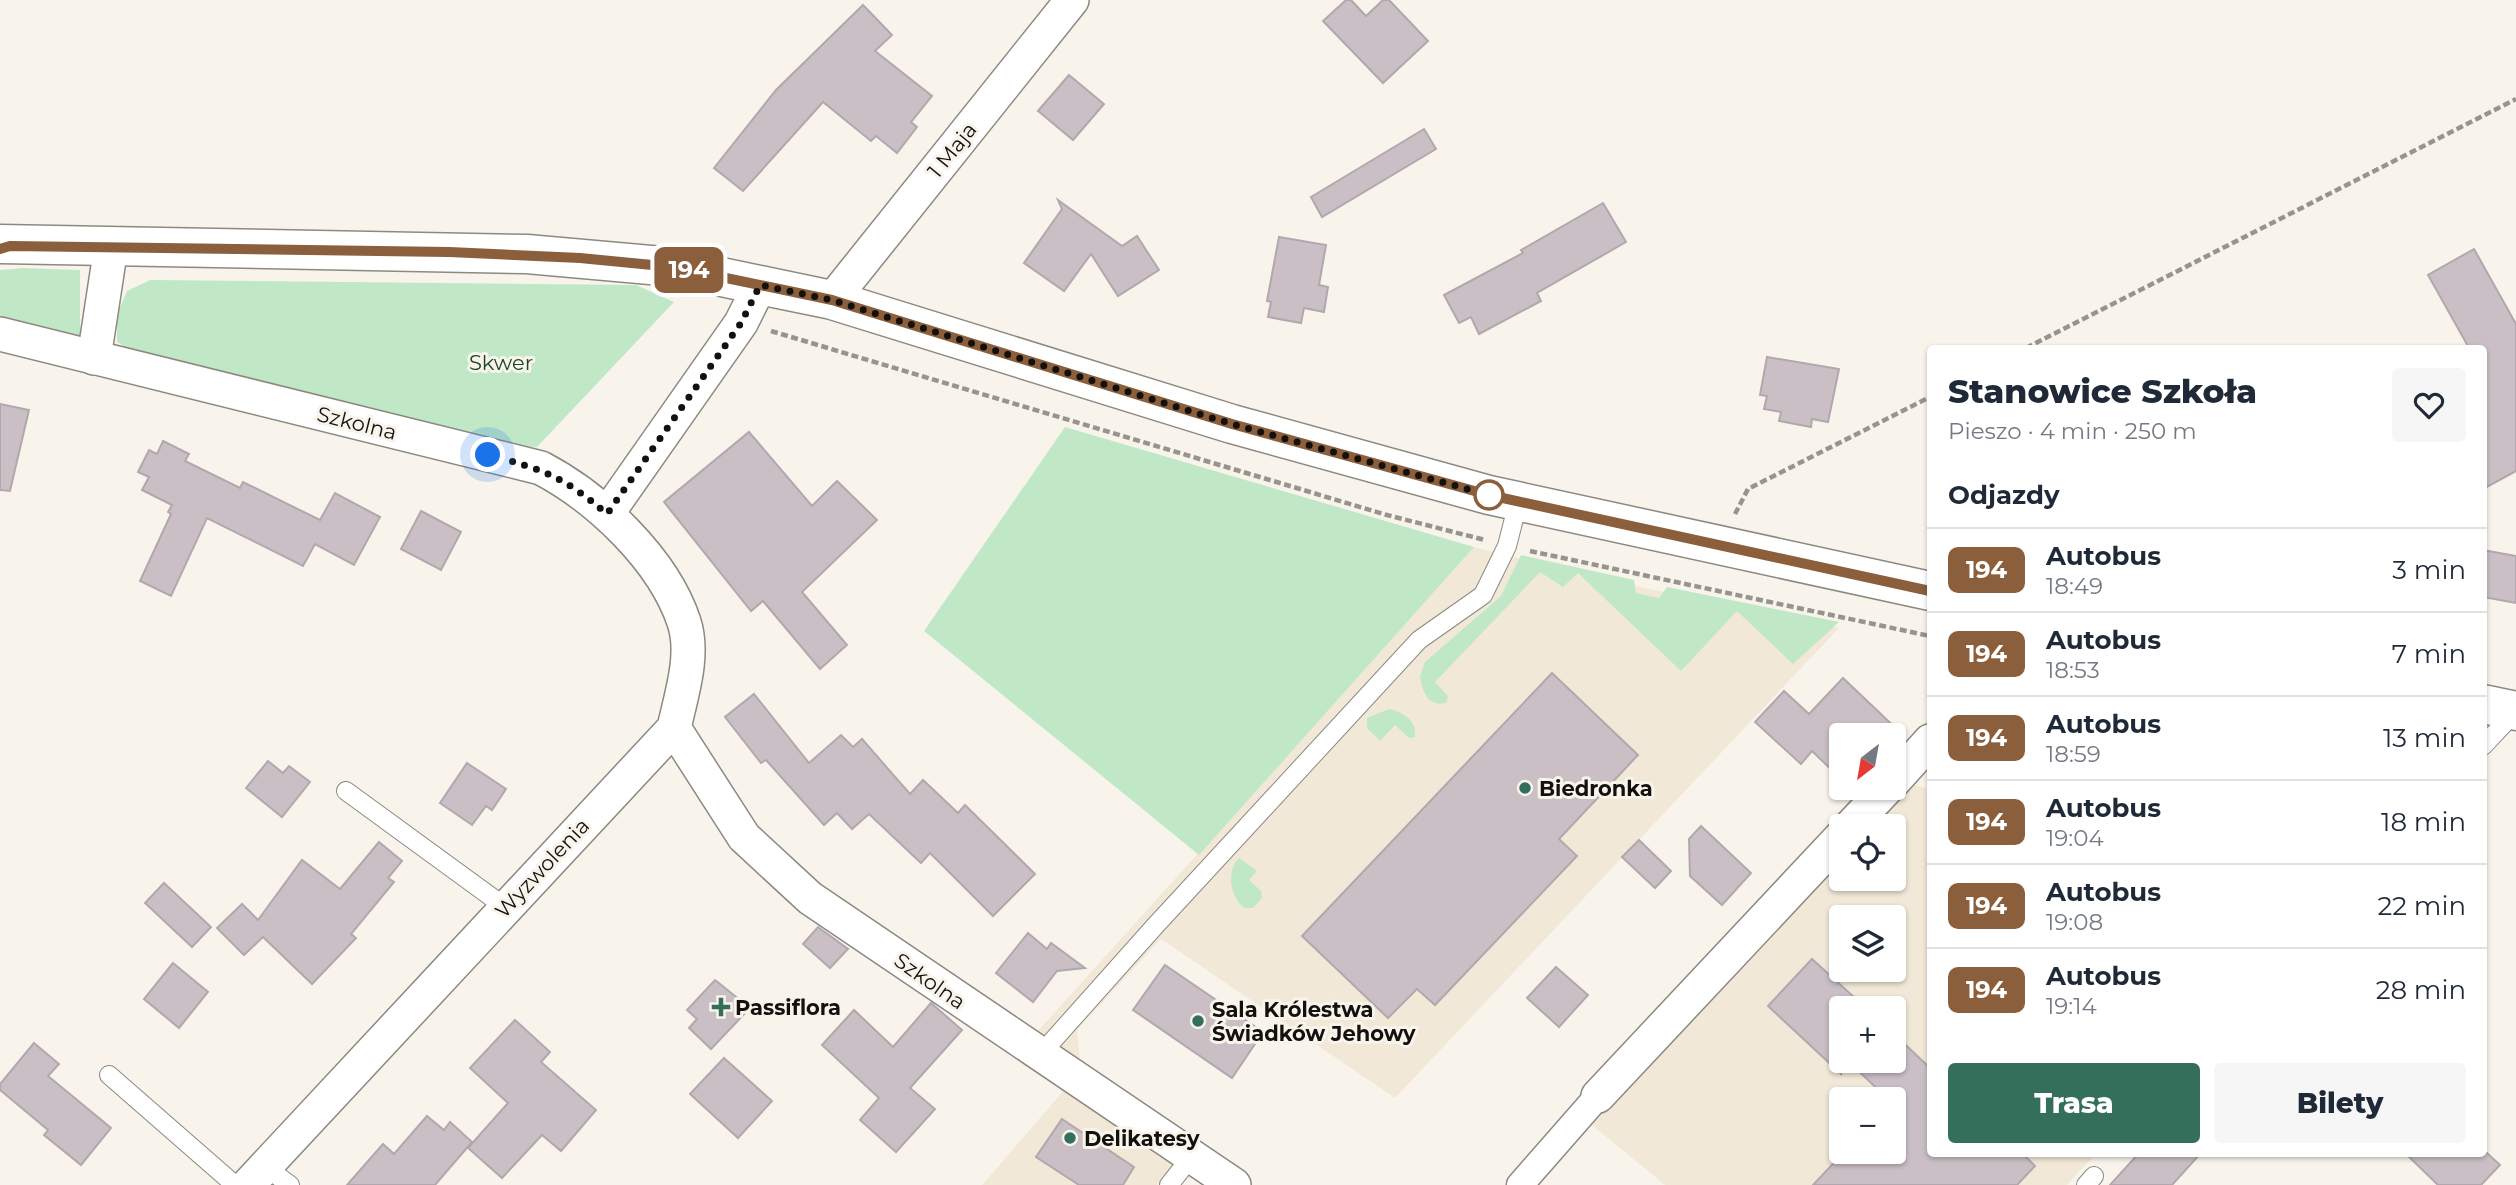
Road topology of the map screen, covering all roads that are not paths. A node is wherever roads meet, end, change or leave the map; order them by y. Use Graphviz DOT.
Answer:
graph roads {
  1 [pos="1072,0"];
  2 [pos="3,247"];
  3 [pos="111,247"];
  4 [pos="760,285"];
  5 [pos="832,300"];
  6 [pos="0,334"];
  7 [pos="94,358"];
  8 [pos="1518,503"];
  9 [pos="607,514"];
  10 [pos="1927,590"];
  11 [pos="2487,705"];
  12 [pos="2516,711"];
  13 [pos="674,728"];
  14 [pos="2487,742"];
  15 [pos="1927,744"];
  16 [pos="1906,768"];
  17 [pos="346,790"];
  18 [pos="1876,800"];
  19 [pos="1862,814"];
  20 [pos="1829,850"];
  21 [pos="505,907"];
  22 [pos="1039,1056"];
  23 [pos="109,1075"];
  24 [pos="1598,1096"];
  25 [pos="1191,1157"];
  26 [pos="256,1176"];
  27 [pos="235,1185"];
  28 [pos="290,1185"];
  29 [pos="1169,1185"];
  30 [pos="1234,1185"];
  31 [pos="1520,1185"];
  1 -- 5 [label="street, 1 Maja"];
  2 -- 3 [label="main road"];
  3 -- 4 [label="main road"];
  3 -- 7 [label="street"];
  4 -- 5 [label="main road"];
  4 -- 9 [label="street"];
  5 -- 8 [label="main road"];
  6 -- 7 [label="street, Szkolna"];
  7 -- 9 [label="street, Szkolna"];
  8 -- 10 [label="main road"];
  8 -- 22 [label="lane"];
  9 -- 13 [label="street"];
  11 -- 12 [label="main road"];
  12 -- 14 [label="lane"];
  13 -- 21 [label="street, Wyzwolenia"];
  13 -- 22 [label="street, Szkolna"];
  15 -- 16 [label="street"];
  17 -- 21 [label="lane"];
  18 -- 19 [label="street"];
  20 -- 24 [label="street"];
  21 -- 26 [label="street, Wyzwolenia"];
  22 -- 25 [label="street, Szkolna"];
  23 -- 27 [label="lane"];
  24 -- 31 [label="street"];
  25 -- 29 [label="lane"];
  25 -- 30 [label="street, Szkolna"];
  26 -- 28 [label="lane"];
}
